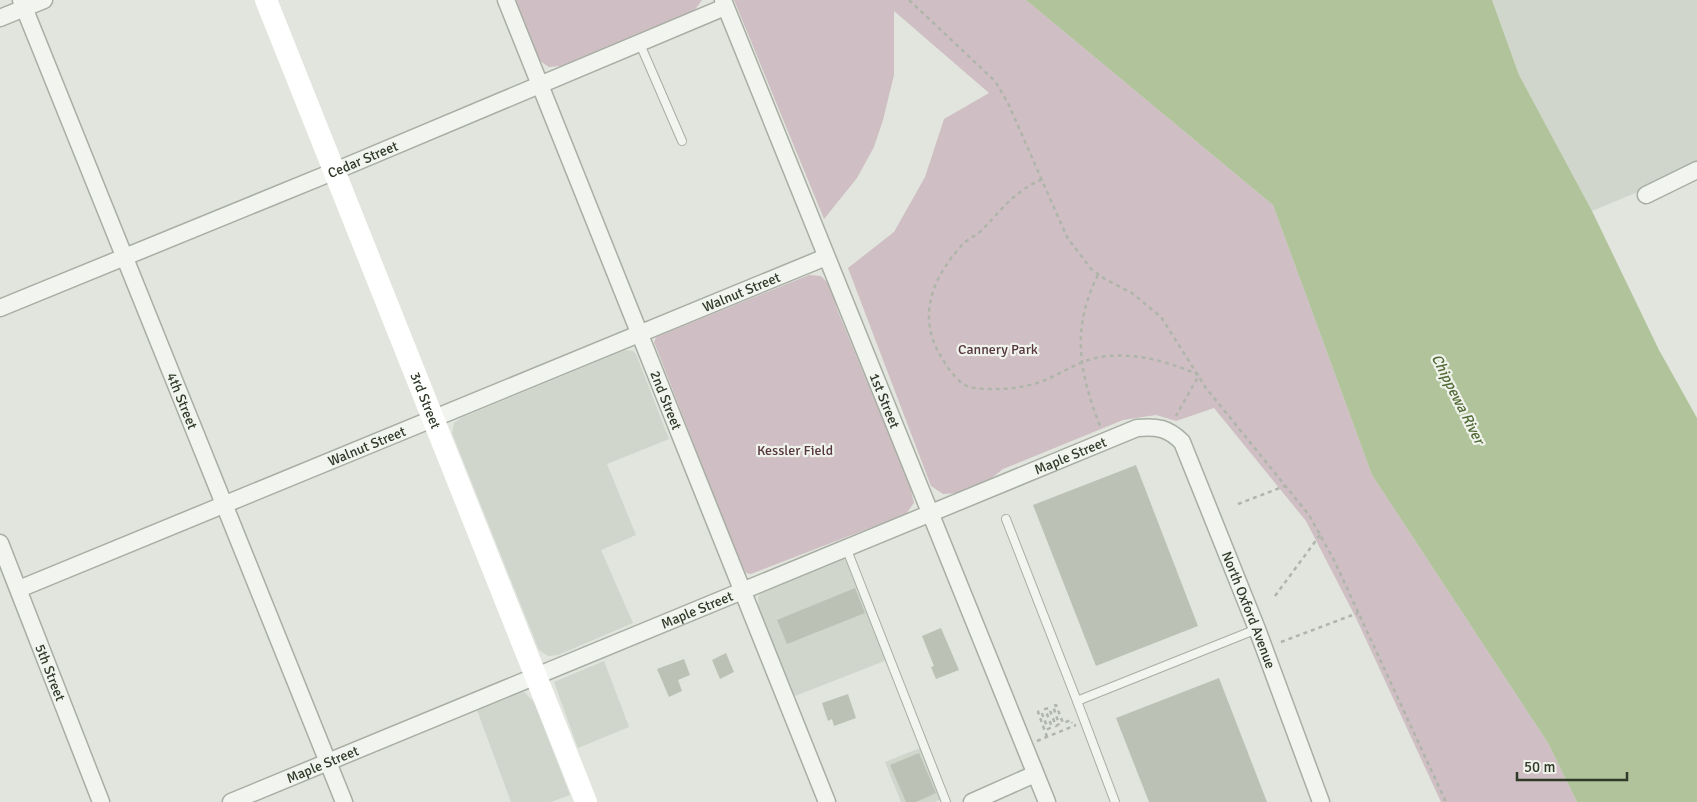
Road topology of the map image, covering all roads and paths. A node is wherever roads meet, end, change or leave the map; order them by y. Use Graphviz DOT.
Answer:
graph roads {
  1 [pos="44,0"];
  2 [pos="266,0"];
  3 [pos="506,0"];
  4 [pos="908,0"];
  5 [pos="23,4"];
  6 [pos="724,4"];
  7 [pos="0,18"];
  8 [pos="640,44"];
  9 [pos="538,86"];
  10 [pos="682,141"];
  11 [pos="1697,170"];
  12 [pos="335,171"];
  13 [pos="1042,179"];
  14 [pos="1646,195"];
  15 [pos="123,257"];
  16 [pos="826,257"];
  17 [pos="1098,275"];
  18 [pos="0,308"];
  19 [pos="639,334"];
  20 [pos="1080,362"];
  21 [pos="1198,375"];
  22 [pos="1176,416"];
  23 [pos="433,420"];
  24 [pos="1100,426"];
  25 [pos="1163,428"];
  26 [pos="1285,486"];
  27 [pos="224,503"];
  28 [pos="1238,504"];
  29 [pos="932,513"];
  30 [pos="1006,520"];
  31 [pos="1320,535"];
  32 [pos="0,543"];
  33 [pos="847,550"];
  34 [pos="19,589"];
  35 [pos="742,592"];
  36 [pos="1275,596"];
  37 [pos="1358,613"];
  38 [pos="1257,629"];
  39 [pos="1280,642"];
  40 [pos="535,675"];
  41 [pos="1077,701"];
  42 [pos="1073,726"];
  43 [pos="1067,729"];
  44 [pos="1047,737"];
  45 [pos="1032,744"];
  46 [pos="327,762"];
  47 [pos="1036,774"];
  48 [pos="101,802"];
  49 [pos="231,802"];
  50 [pos="344,802"];
  51 [pos="586,802"];
  52 [pos="827,802"];
  53 [pos="946,802"];
  54 [pos="972,802"];
  55 [pos="1047,802"];
  56 [pos="1115,802"];
  57 [pos="1321,802"];
  58 [pos="1446,802"];
  1 -- 5 [label="street"];
  2 -- 12 [label="main road, 3rd Street"];
  3 -- 9 [label="street, 2nd Street"];
  4 -- 13 [label="path"];
  5 -- 7 [label="street"];
  5 -- 15 [label="street, 4th Street"];
  6 -- 8 [label="street, Cedar Street"];
  6 -- 16 [label="street, 1st Street"];
  8 -- 9 [label="street, Cedar Street"];
  8 -- 10 [label="lane"];
  9 -- 12 [label="street, Cedar Street"];
  9 -- 19 [label="street, 2nd Street"];
  11 -- 14 [label="street"];
  12 -- 15 [label="street, Cedar Street"];
  12 -- 23 [label="main road, 3rd Street"];
  13 -- 17 [label="path"];
  13 -- 20 [label="path"];
  15 -- 18 [label="street, Cedar Street"];
  15 -- 27 [label="street, 4th Street"];
  16 -- 19 [label="street, Walnut Street"];
  16 -- 29 [label="street, 1st Street"];
  17 -- 20 [label="path"];
  17 -- 21 [label="path"];
  19 -- 23 [label="street, Walnut Street"];
  19 -- 35 [label="street, 2nd Street"];
  20 -- 21 [label="path"];
  20 -- 24 [label="path"];
  21 -- 22 [label="path"];
  21 -- 26 [label="path"];
  23 -- 27 [label="street, Walnut Street"];
  23 -- 40 [label="main road, 3rd Street"];
  25 -- 29 [label="street, Maple Street"];
  25 -- 38 [label="street, North Oxford Avenue"];
  26 -- 28 [label="path"];
  26 -- 31 [label="path"];
  27 -- 34 [label="street, Walnut Street"];
  27 -- 46 [label="street, 4th Street"];
  29 -- 33 [label="street, Maple Street"];
  29 -- 47 [label="street, 1st Street"];
  30 -- 41 [label="lane"];
  31 -- 36 [label="path"];
  31 -- 37 [label="path"];
  32 -- 34 [label="street, 5th Street"];
  33 -- 35 [label="street, Maple Street"];
  33 -- 53 [label="lane"];
  34 -- 48 [label="street, 5th Street"];
  35 -- 40 [label="street, Maple Street"];
  35 -- 52 [label="street, 2nd Street"];
  37 -- 39 [label="path"];
  37 -- 58 [label="path"];
  38 -- 41 [label="lane"];
  38 -- 57 [label="street, North Oxford Avenue"];
  40 -- 46 [label="street, Maple Street"];
  40 -- 51 [label="main road, 3rd Street"];
  41 -- 56 [label="lane"];
  42 -- 44 [label="path"];
  43 -- 44 [label="path"];
  44 -- 45 [label="path"];
  46 -- 49 [label="street, Maple Street"];
  46 -- 50 [label="street, 4th Street"];
  47 -- 54 [label="street"];
  47 -- 55 [label="street, 1st Street"];
}
